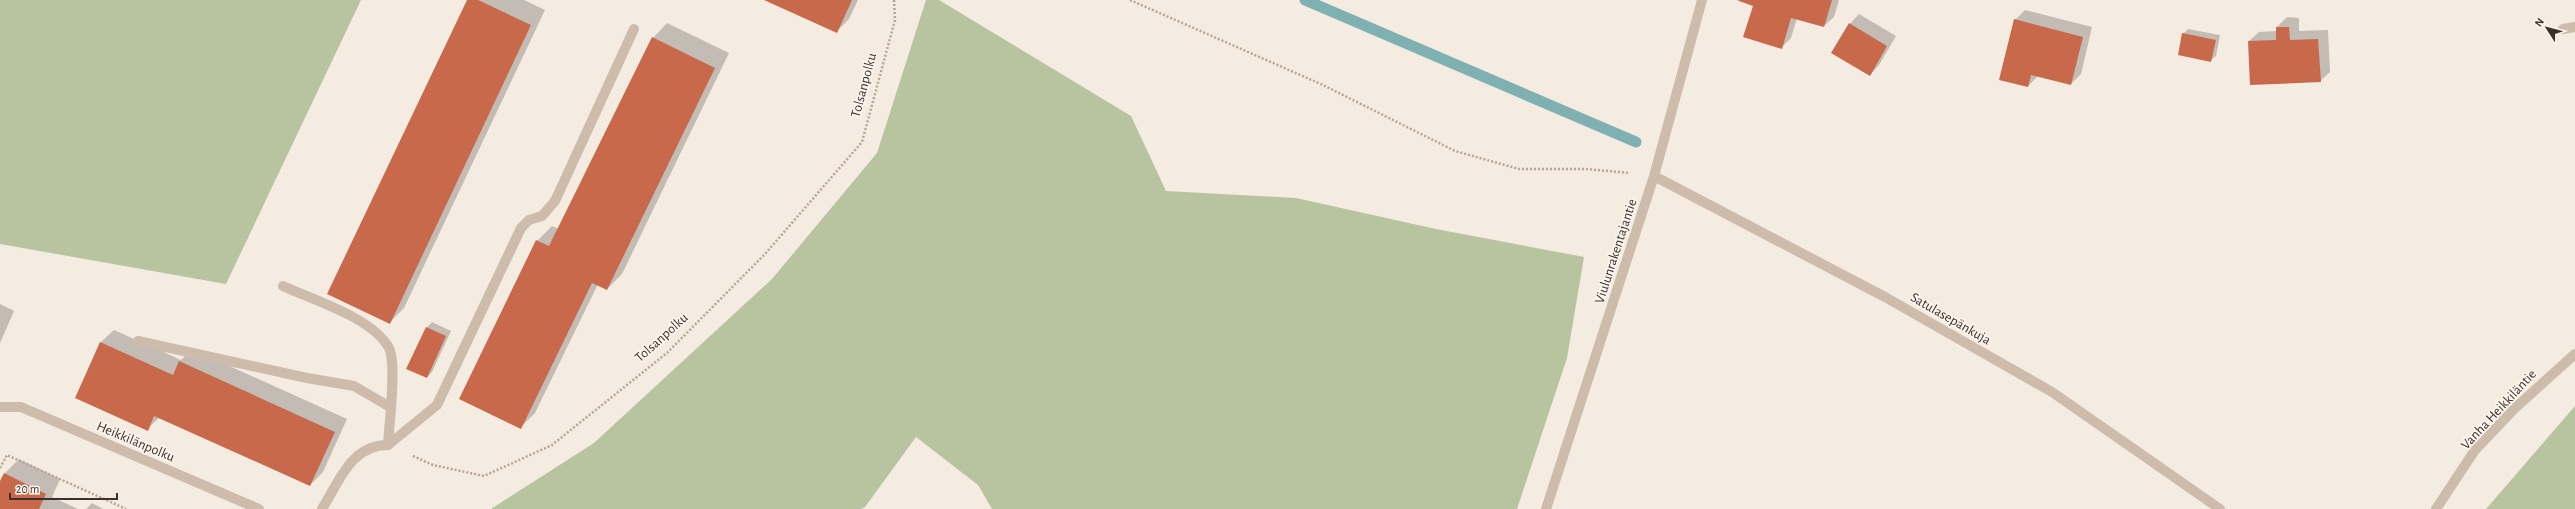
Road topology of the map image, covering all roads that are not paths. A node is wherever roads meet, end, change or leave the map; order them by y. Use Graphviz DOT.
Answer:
graph roads {
  1 [pos="1702,0"];
  2 [pos="2575,27"];
  3 [pos="2563,29"];
  4 [pos="634,30"];
  5 [pos="1654,176"];
  6 [pos="283,286"];
  7 [pos="138,342"];
  8 [pos="2575,354"];
  9 [pos="0,407"];
  10 [pos="390,407"];
  11 [pos="388,445"];
  12 [pos="258,509"];
  13 [pos="322,509"];
  14 [pos="1546,509"];
  15 [pos="2220,509"];
  16 [pos="2436,509"];
  1 -- 5 [label="street, Viulunrakentajantie"];
  2 -- 3 [label="street"];
  4 -- 11 [label="street"];
  5 -- 14 [label="street, Viulunrakentajantie"];
  5 -- 15 [label="street, Satulasepänkuja"];
  6 -- 10 [label="street"];
  7 -- 10 [label="street"];
  8 -- 16 [label="street, Vanha Heikkiläntie"];
  9 -- 12 [label="street, Heikkilänpolku"];
  10 -- 11 [label="street"];
  11 -- 13 [label="street"];
}
